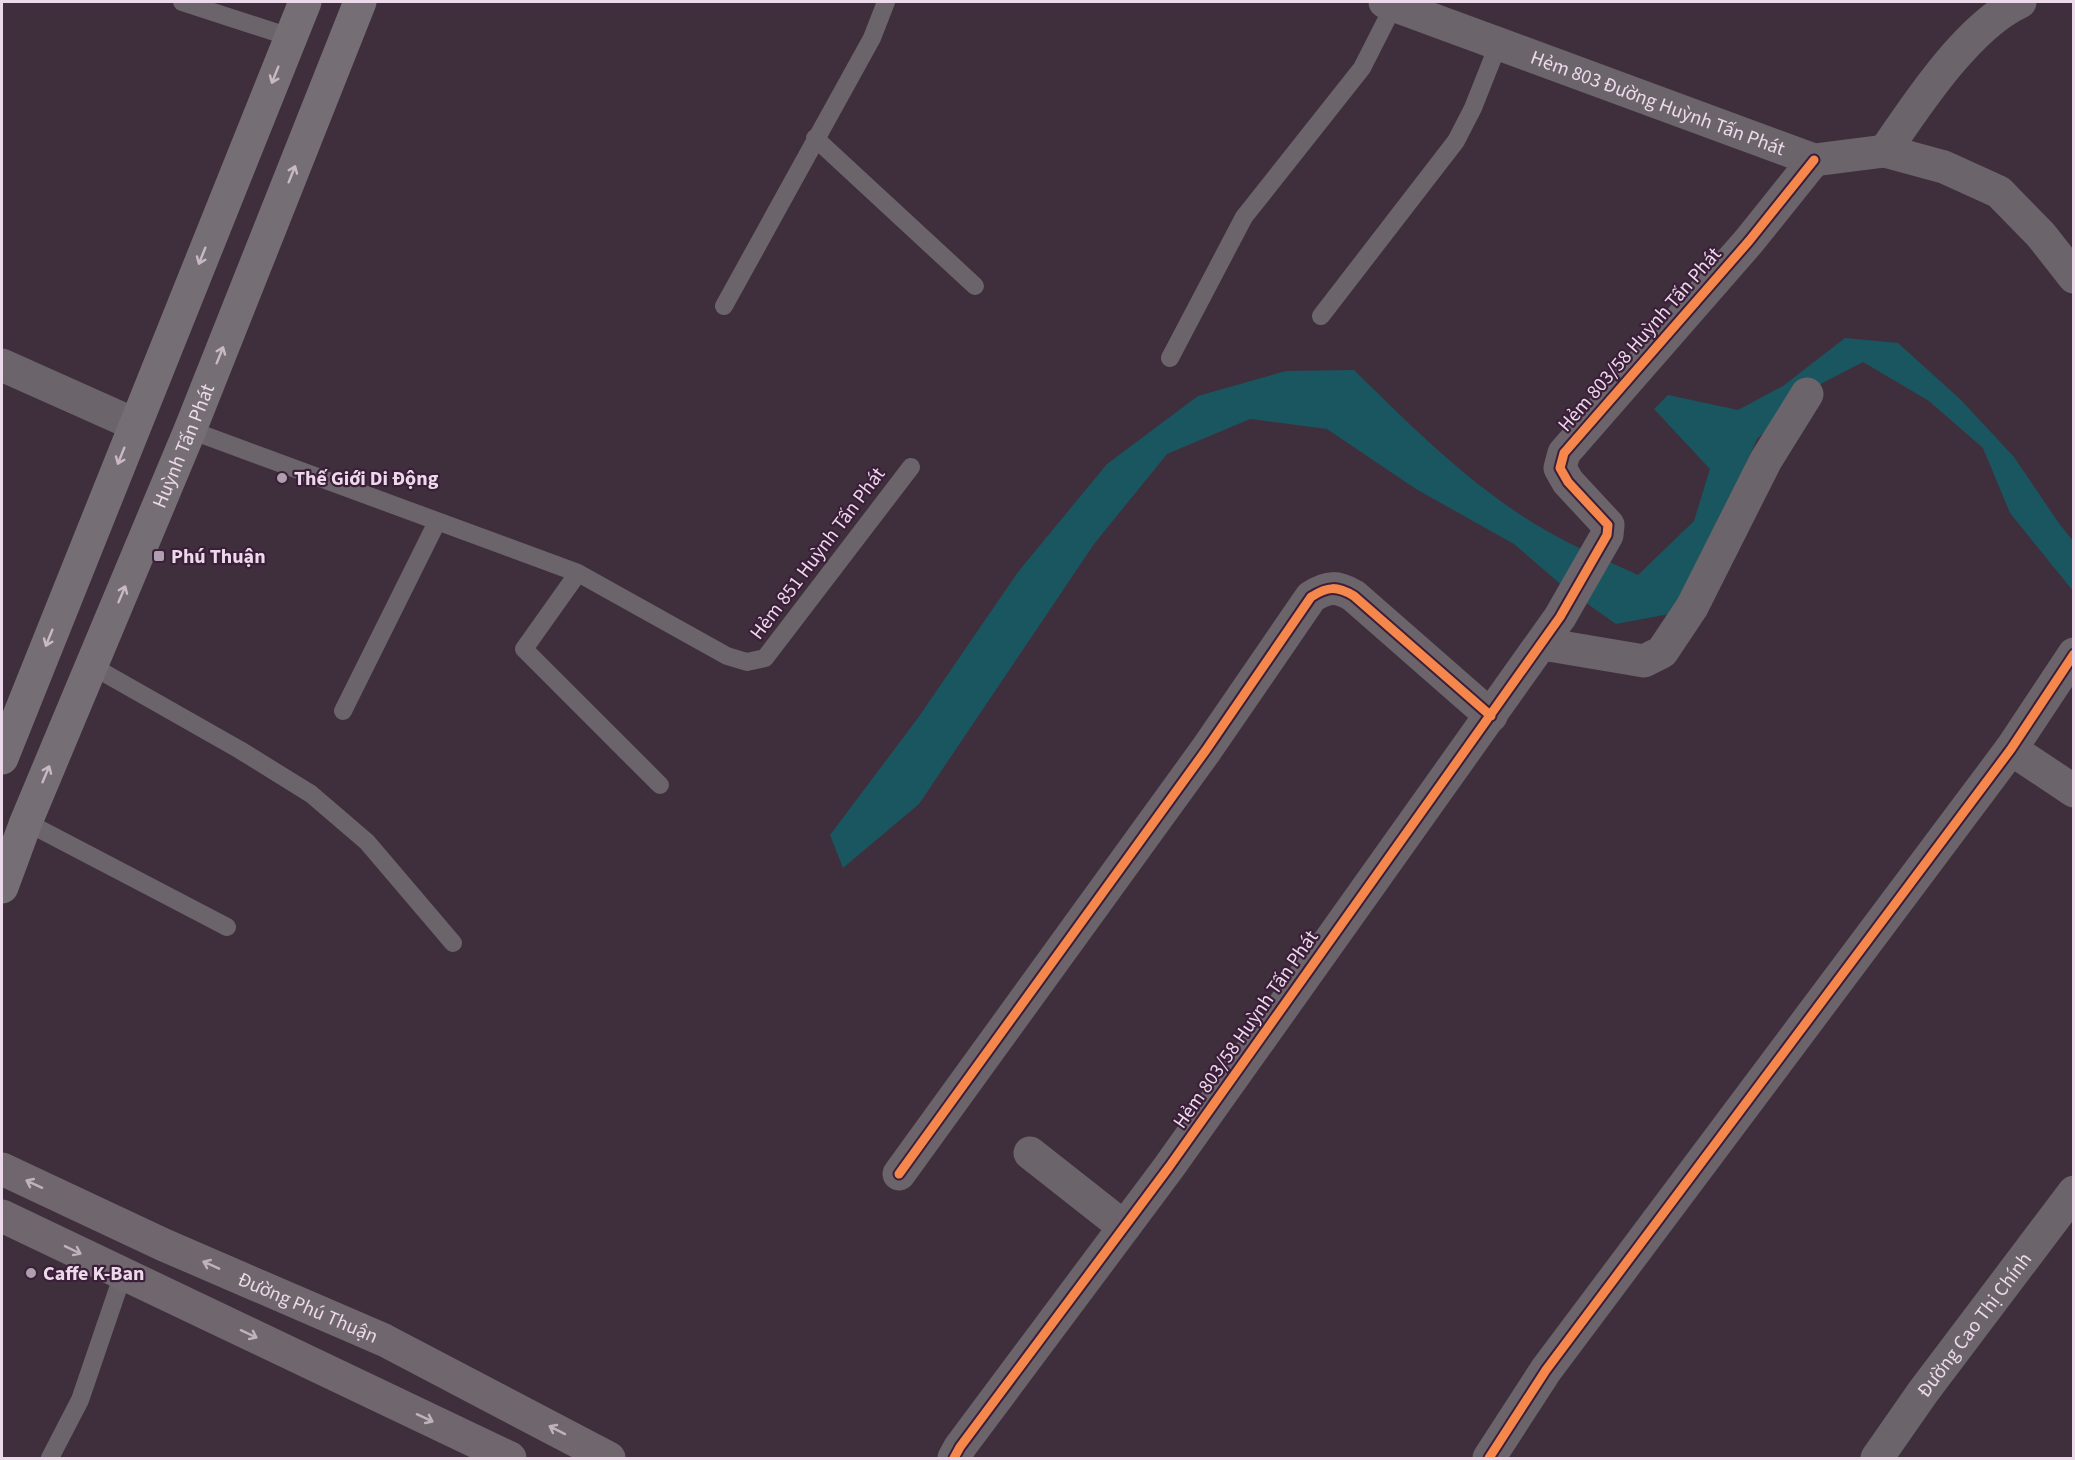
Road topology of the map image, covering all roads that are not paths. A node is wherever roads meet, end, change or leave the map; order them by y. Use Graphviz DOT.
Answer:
graph roads {
  1 [pos="182,2"];
  2 [pos="305,2"];
  3 [pos="360,2"];
  4 [pos="886,2"];
  5 [pos="2020,2"];
  6 [pos="1390,3"];
  7 [pos="290,37"];
  8 [pos="1498,45"];
  9 [pos="815,138"];
  10 [pos="1885,151"];
  11 [pos="1814,160"];
  12 [pos="2073,277"];
  13 [pos="975,286"];
  14 [pos="724,306"];
  15 [pos="1321,316"];
  16 [pos="1170,358"];
  17 [pos="2,365"];
  18 [pos="1807,394"];
  19 [pos="134,424"];
  20 [pos="190,430"];
  21 [pos="911,467"];
  22 [pos="437,522"];
  23 [pos="578,573"];
  24 [pos="1543,644"];
  25 [pos="2073,654"];
  26 [pos="92,666"];
  27 [pos="343,711"];
  28 [pos="1491,716"];
  29 [pos="2011,749"];
  30 [pos="2,758"];
  31 [pos="660,784"];
  32 [pos="2073,791"];
  33 [pos="26,822"];
  34 [pos="2,887"];
  35 [pos="227,927"];
  36 [pos="453,943"];
  37 [pos="1030,1152"];
  38 [pos="2,1169"];
  39 [pos="899,1174"];
  40 [pos="2073,1192"];
  41 [pos="2,1216"];
  42 [pos="1124,1227"];
  43 [pos="123,1274"];
  44 [pos="50,1458"];
  45 [pos="510,1458"];
  46 [pos="609,1458"];
  47 [pos="954,1458"];
  48 [pos="1489,1458"];
  49 [pos="1877,1458"];
  1 -- 7 [label="lane"];
  2 -- 7 [label="main road"];
  20 -- 3 [label="main road, Huỳnh Tấn Phát, one-way"];
  4 -- 9 [label="lane"];
  5 -- 10 [label="street"];
  6 -- 8 [label="street, Hẻm 803 Đường Huỳnh Tấn Phát"];
  6 -- 16 [label="lane"];
  7 -- 19 [label="main road, one-way"];
  8 -- 11 [label="street, Hẻm 803 Đường Huỳnh Tấn Phát"];
  8 -- 15 [label="lane"];
  9 -- 13 [label="lane"];
  9 -- 14 [label="lane"];
  10 -- 11 [label="street, Hẻm 803 Đường Huỳnh Tấn Phát"];
  10 -- 12 [label="street, Hẻm 803 Đường Huỳnh Tấn Phát"];
  11 -- 24 [label="street, Hẻm 803/58 Huỳnh Tấn Phát"];
  17 -- 19 [label="street"];
  18 -- 24 [label="street"];
  19 -- 20 [label="main road"];
  19 -- 30 [label="main road, one-way"];
  20 -- 22 [label="lane, Hẻm 851 Huỳnh Tấn Phát"];
  26 -- 20 [label="main road, Huỳnh Tấn Phát, one-way"];
  21 -- 23 [label="lane, Hẻm 851 Huỳnh Tấn Phát"];
  22 -- 23 [label="lane, Hẻm 851 Huỳnh Tấn Phát"];
  22 -- 27 [label="lane"];
  23 -- 31 [label="lane"];
  24 -- 28 [label="street, Hẻm 803/58 Huỳnh Tấn Phát"];
  25 -- 29 [label="street"];
  33 -- 26 [label="main road, Huỳnh Tấn Phát, one-way"];
  26 -- 36 [label="lane"];
  28 -- 39 [label="street"];
  28 -- 42 [label="street, Hẻm 803/58 Huỳnh Tấn Phát"];
  29 -- 32 [label="street"];
  29 -- 48 [label="street"];
  33 -- 34 [label="main road, Huỳnh Tấn Phát"];
  33 -- 35 [label="lane"];
  37 -- 42 [label="street"];
  46 -- 38 [label="street, Đường Phú Thuận, one-way"];
  40 -- 49 [label="street, Đường Cao Thị Chính"];
  41 -- 43 [label="street, one-way"];
  42 -- 47 [label="street, Hẻm 803/58 Huỳnh Tấn Phát"];
  43 -- 44 [label="lane"];
  43 -- 45 [label="street, one-way"];
}
